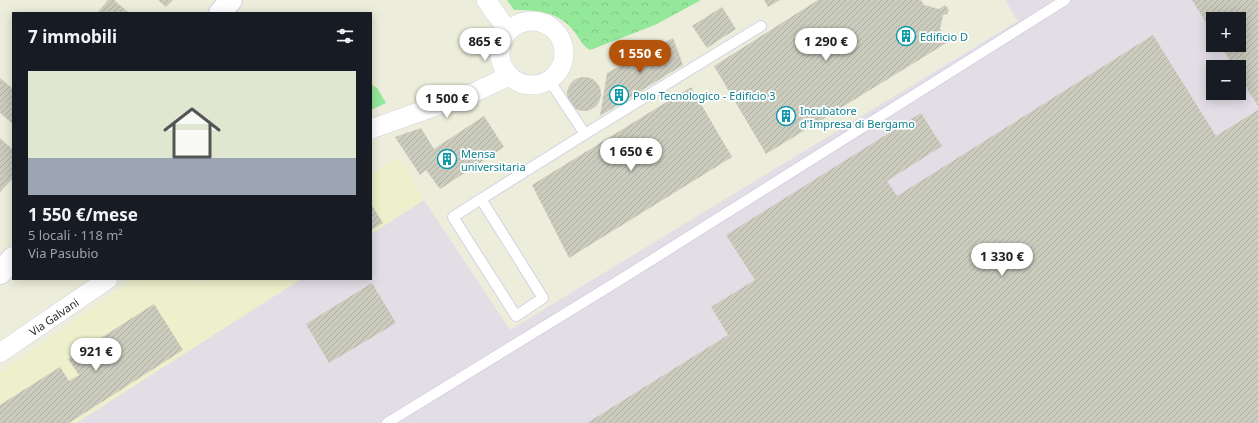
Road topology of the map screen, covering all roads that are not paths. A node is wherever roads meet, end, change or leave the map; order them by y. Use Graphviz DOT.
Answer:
graph roads {
  1 [pos="231,0"];
  2 [pos="486,0"];
  3 [pos="1065,0"];
  4 [pos="221,12"];
  5 [pos="761,26"];
  6 [pos="508,31"];
  7 [pos="509,76"];
  8 [pos="549,80"];
  9 [pos="372,129"];
  10 [pos="584,134"];
  11 [pos="481,200"];
  12 [pos="12,259"];
  13 [pos="0,273"];
  14 [pos="107,280"];
  15 [pos="0,353"];
  16 [pos="387,423"];
  1 -- 4 [label="street"];
  2 -- 6 [label="street"];
  3 -- 16 [label="lane"];
  5 -- 10 [label="lane"];
  6 -- 7 [label="street"];
  6 -- 8 [label="street"];
  7 -- 8 [label="street"];
  7 -- 9 [label="street"];
  8 -- 10 [label="lane"];
  10 -- 11 [label="lane"];
  11 -- 11 [label="lane"];
  12 -- 13 [label="street"];
  14 -- 15 [label="street, Via Galvani"];
}
